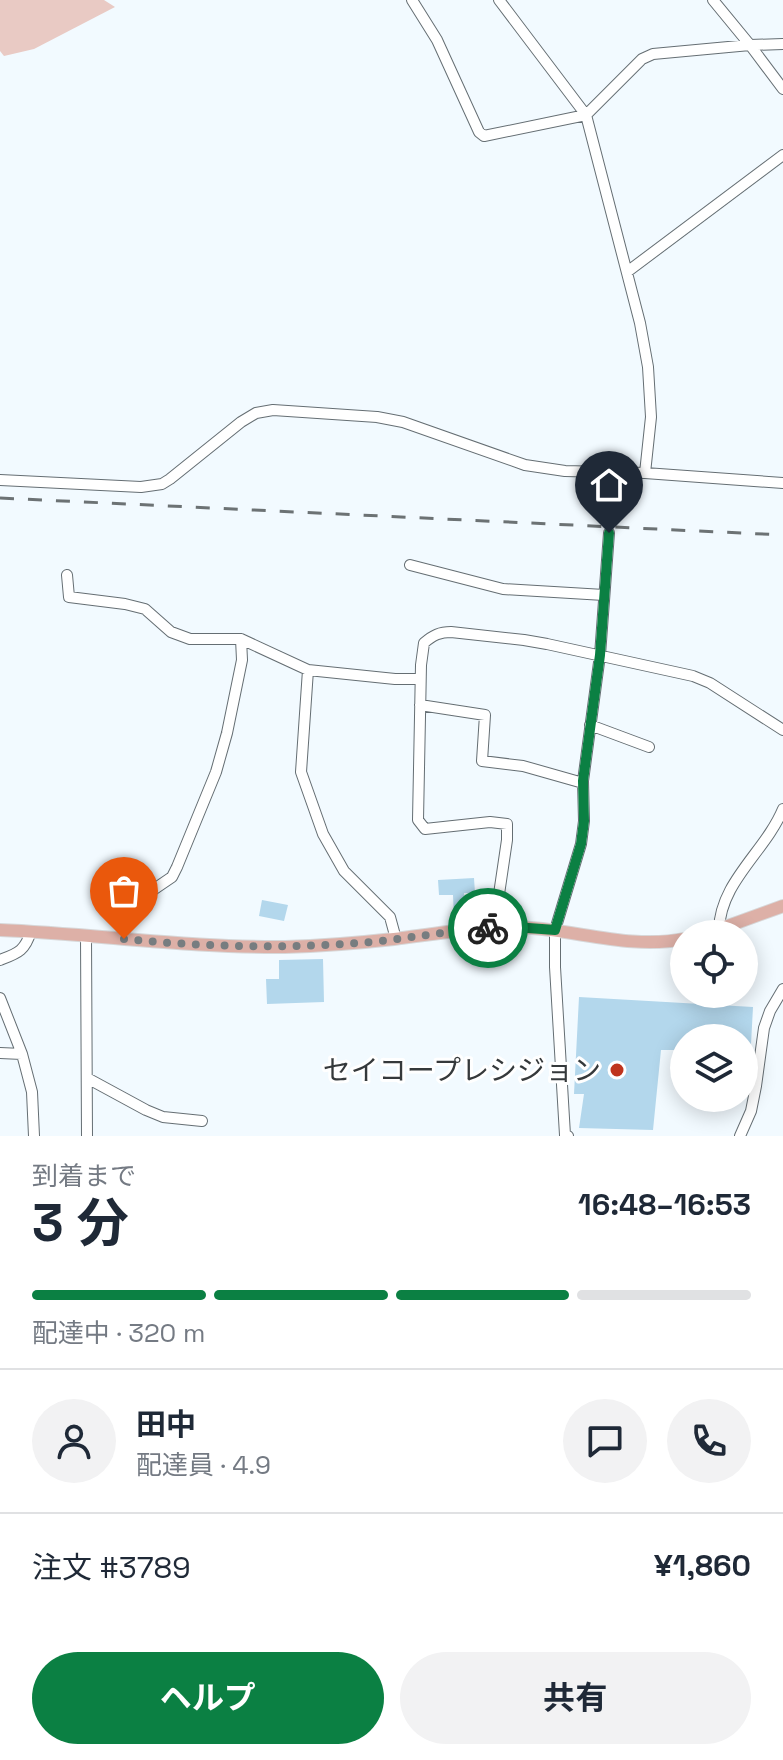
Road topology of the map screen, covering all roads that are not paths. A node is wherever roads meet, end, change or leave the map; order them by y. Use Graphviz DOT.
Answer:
graph roads {
  1 [pos="412,0"];
  2 [pos="499,0"];
  3 [pos="713,0"];
  4 [pos="783,44"];
  5 [pos="750,45"];
  6 [pos="783,89"];
  7 [pos="586,115"];
  8 [pos="783,155"];
  9 [pos="627,272"];
  10 [pos="607,472"];
  11 [pos="645,473"];
  12 [pos="0,480"];
  13 [pos="783,483"];
  14 [pos="609,515"];
  15 [pos="609,533"];
  16 [pos="410,565"];
  17 [pos="67,575"];
  18 [pos="604,595"];
  19 [pos="241,639"];
  20 [pos="600,655"];
  21 [pos="308,670"];
  22 [pos="420,679"];
  23 [pos="420,705"];
  24 [pos="590,725"];
  25 [pos="783,730"];
  26 [pos="649,747"];
  27 [pos="583,783"];
  28 [pos="783,809"];
  29 [pos="783,906"];
  30 [pos="717,920"];
  31 [pos="745,920"];
  32 [pos="494,928"];
  33 [pos="0,930"];
  34 [pos="555,930"];
  35 [pos="31,931"];
  36 [pos="86,936"];
  37 [pos="124,939"];
  38 [pos="396,939"];
  39 [pos="670,941"];
  40 [pos="0,960"];
  41 [pos="782,993"];
  42 [pos="0,998"];
  43 [pos="0,1053"];
  44 [pos="22,1054"];
  45 [pos="87,1078"];
  46 [pos="202,1121"];
  47 [pos="34,1136"];
  48 [pos="87,1136"];
  49 [pos="568,1136"];
  50 [pos="740,1136"];
  1 -- 7 [label="street"];
  2 -- 7 [label="street"];
  3 -- 5 [label="street"];
  4 -- 5 [label="street"];
  5 -- 6 [label="street"];
  5 -- 7 [label="street"];
  7 -- 9 [label="street"];
  8 -- 9 [label="street"];
  9 -- 11 [label="street"];
  10 -- 11 [label="street"];
  10 -- 12 [label="street"];
  10 -- 14 [label="street"];
  11 -- 13 [label="street"];
  15 -- 18 [label="street"];
  16 -- 18 [label="street"];
  17 -- 19 [label="street"];
  18 -- 20 [label="street"];
  19 -- 21 [label="street"];
  19 -- 37 [label="street"];
  20 -- 22 [label="street"];
  20 -- 24 [label="street"];
  20 -- 25 [label="street"];
  21 -- 22 [label="street"];
  21 -- 38 [label="street"];
  22 -- 23 [label="street"];
  23 -- 27 [label="street"];
  23 -- 32 [label="street"];
  24 -- 26 [label="street"];
  24 -- 27 [label="street"];
  27 -- 34 [label="street"];
  28 -- 30 [label="street"];
  29 -- 31 [label="main road"];
  32 -- 34 [label="main road"];
  32 -- 38 [label="main road"];
  33 -- 35 [label="main road"];
  34 -- 39 [label="main road"];
  34 -- 49 [label="street"];
  35 -- 36 [label="main road"];
  35 -- 40 [label="street"];
  36 -- 37 [label="main road"];
  36 -- 45 [label="street"];
  37 -- 38 [label="main road"];
  41 -- 50 [label="street"];
  42 -- 44 [label="street"];
  43 -- 44 [label="street"];
  44 -- 47 [label="street"];
  45 -- 46 [label="street"];
  45 -- 48 [label="street"];
}
